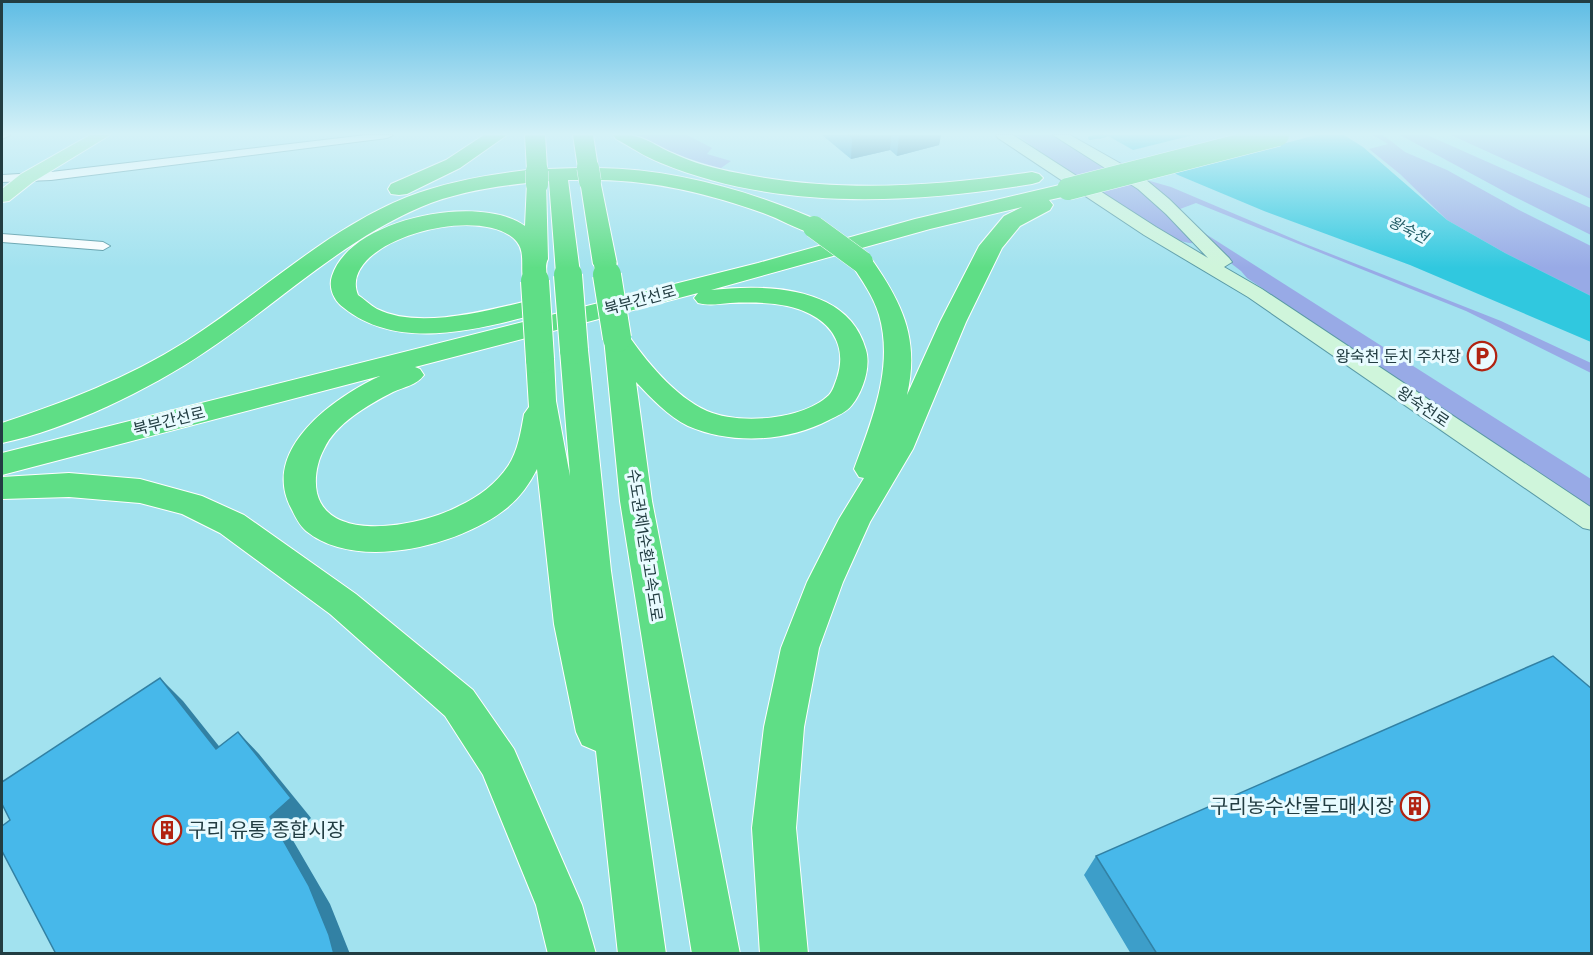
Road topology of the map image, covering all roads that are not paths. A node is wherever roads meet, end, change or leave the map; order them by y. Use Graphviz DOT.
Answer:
graph roads {
  1 [pos="21,180"];
  2 [pos="420,180"];
  3 [pos="513,180"];
  4 [pos="548,180"];
  5 [pos="550,180"];
  6 [pos="590,180"];
  7 [pos="661,180"];
  8 [pos="745,180"];
  9 [pos="1072,180"];
  10 [pos="1078,180"];
  11 [pos="1078,180"];
  12 [pos="1133,180"];
  13 [pos="1061,184"];
  14 [pos="2,185"];
  15 [pos="2,238"];
  16 [pos="103,246"];
  17 [pos="767,268"];
  18 [pos="671,279"];
  19 [pos="536,281"];
  20 [pos="1255,293"];
  21 [pos="653,306"];
  22 [pos="236,317"];
  23 [pos="617,341"];
  24 [pos="456,359"];
  25 [pos="542,401"];
  26 [pos="2,433"];
  27 [pos="124,433"];
  28 [pos="2,451"];
  29 [pos="2,464"];
  30 [pos="69,485"];
  31 [pos="2,488"];
  32 [pos="2,495"];
  33 [pos="855,519"];
  34 [pos="1592,521"];
  35 [pos="641,943"];
  36 [pos="572,954"];
  37 [pos="716,954"];
  38 [pos="784,954"];
  1 -- 14 [label="main road"];
  2 -- 22 [label="highway"];
  3 -- 22 [label="highway, bridge"];
  4 -- 19 [label="highway"];
  5 -- 35 [label="highway, bridge"];
  6 -- 23 [label="highway, 수도권제1순환고속도로, bridge"];
  7 -- 33 [label="highway, bridge"];
  8 -- 13 [label="highway"];
  9 -- 20 [label="street, 왕숙천로"];
  10 -- 13 [label="highway, bridge"];
  11 -- 13 [label="highway"];
  12 -- 20 [label="street, 왕숙천로"];
  13 -- 17 [label="highway, 북부간선로"];
  13 -- 18 [label="highway, 북부간선로"];
  13 -- 33 [label="highway"];
  15 -- 16 [label="street"];
  17 -- 21 [label="highway"];
  17 -- 27 [label="highway, 북부간선로"];
  18 -- 19 [label="highway"];
  18 -- 28 [label="highway, 북부간선로"];
  19 -- 25 [label="highway, bridge"];
  20 -- 34 [label="street, 왕숙천로"];
  21 -- 23 [label="highway"];
  21 -- 24 [label="highway"];
  22 -- 26 [label="highway"];
  23 -- 37 [label="highway, 수도권제1순환고속도로"];
  24 -- 25 [label="highway"];
  24 -- 27 [label="highway"];
  25 -- 35 [label="highway"];
  27 -- 29 [label="highway, 북부간선로"];
  30 -- 31 [label="highway"];
  30 -- 32 [label="highway"];
  30 -- 36 [label="highway"];
  33 -- 38 [label="highway"];
}
